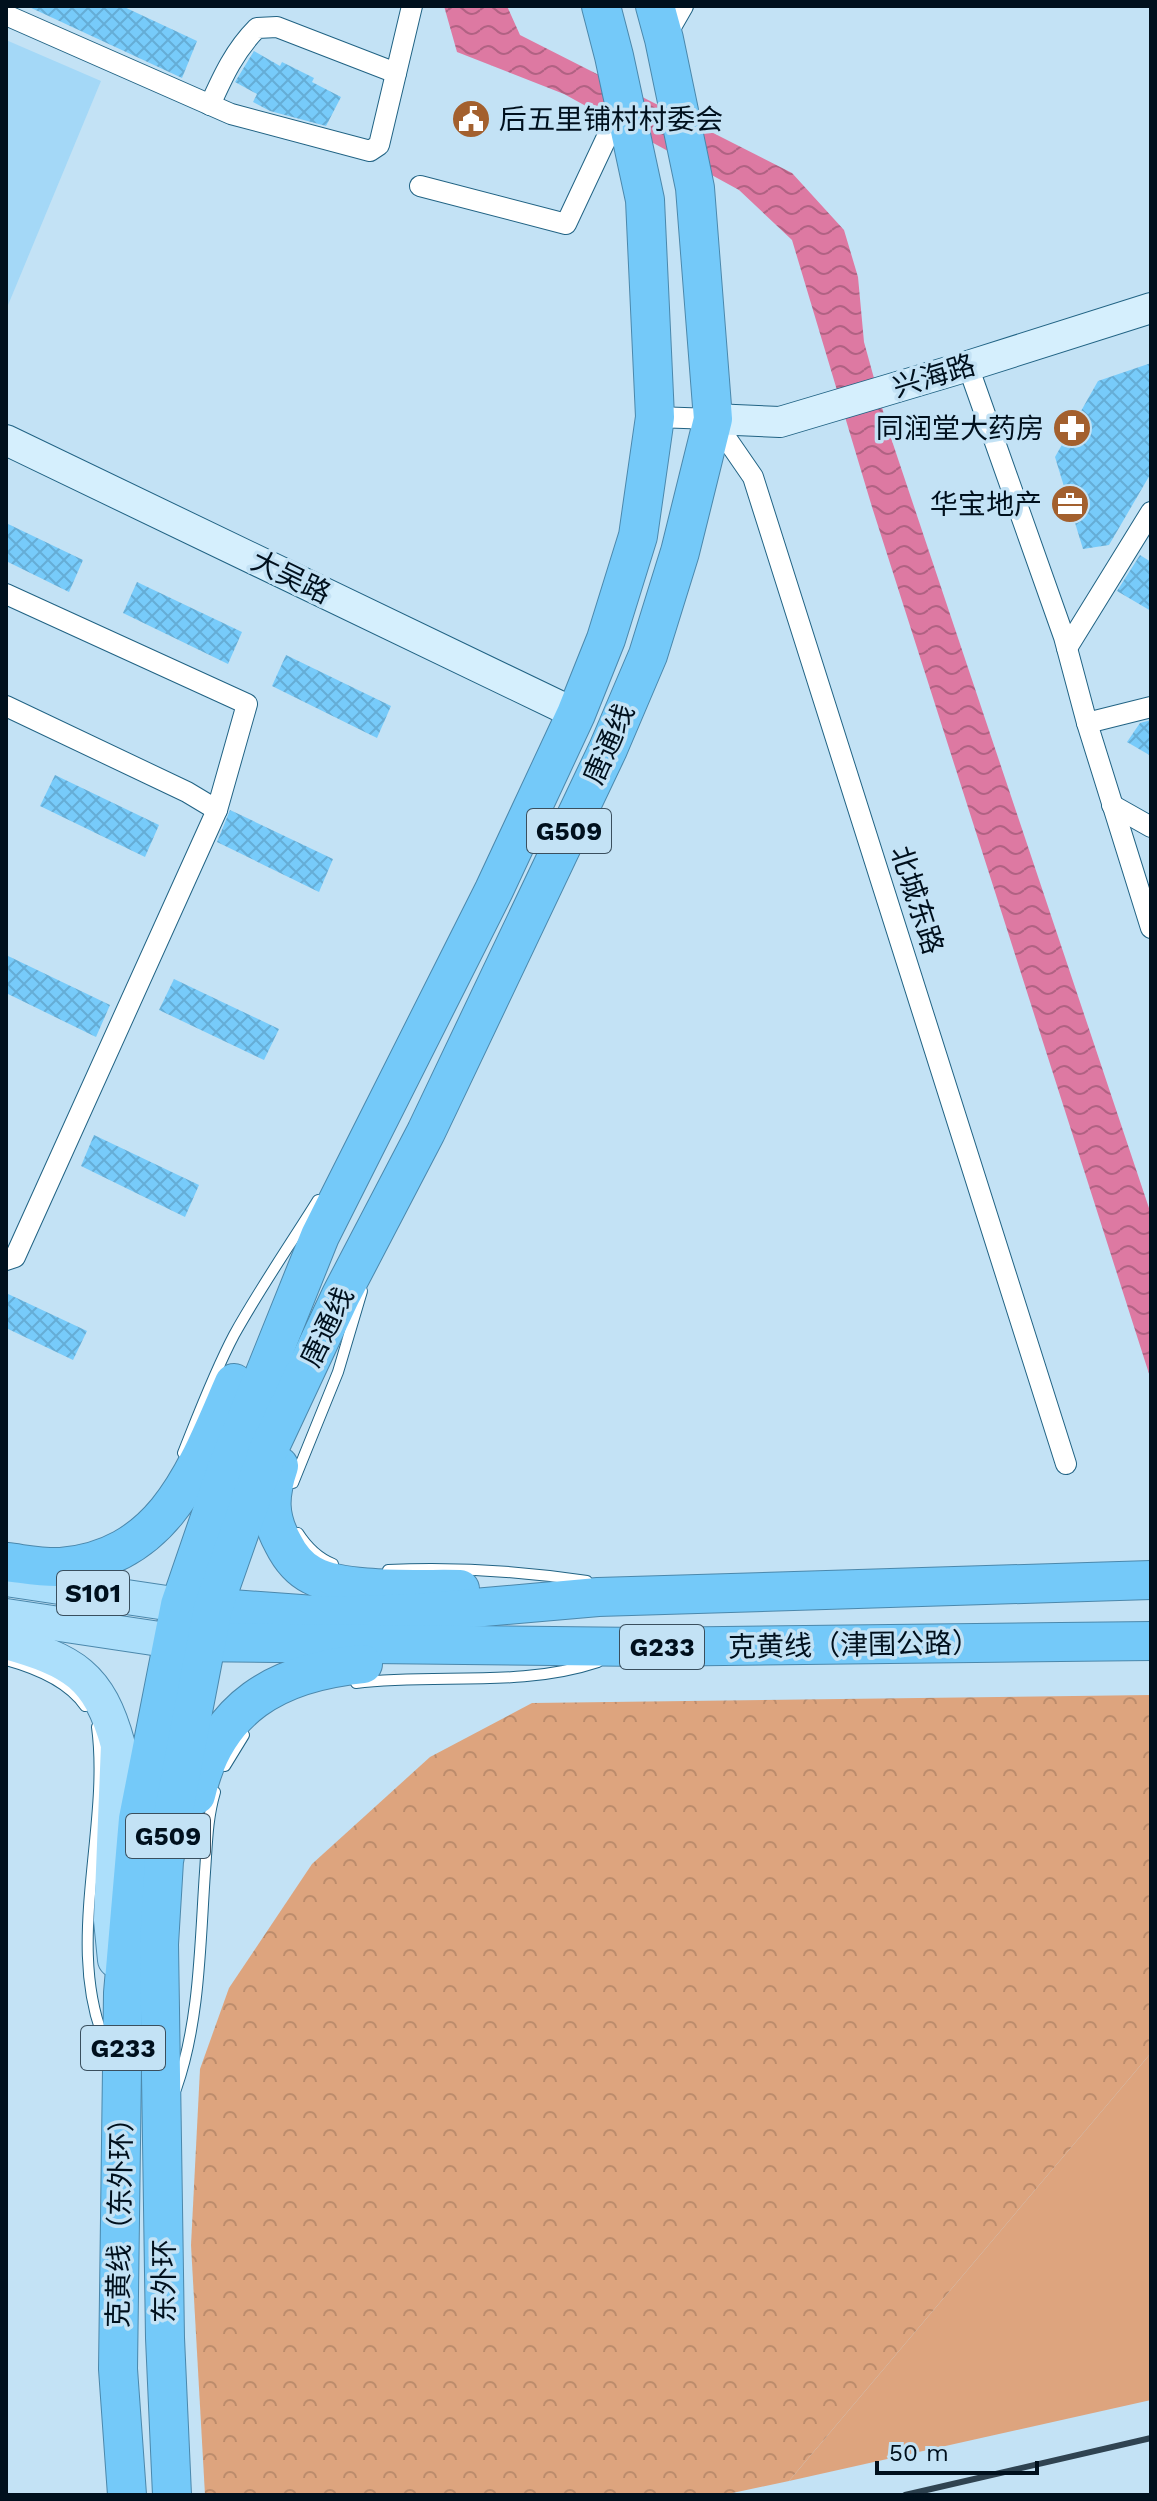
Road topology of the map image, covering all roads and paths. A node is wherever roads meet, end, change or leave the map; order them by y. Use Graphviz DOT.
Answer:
graph roads {
  1 [pos="412,6"];
  2 [pos="601,6"];
  3 [pos="683,6"];
  4 [pos="6,15"];
  5 [pos="660,23"];
  6 [pos="396,73"];
  7 [pos="624,100"];
  8 [pos="210,105"];
  9 [pos="420,186"];
  10 [pos="1151,308"];
  11 [pos="968,366"];
  12 [pos="655,417"];
  13 [pos="713,419"];
  14 [pos="6,440"];
  15 [pos="1151,512"];
  16 [pos="6,594"];
  17 [pos="1067,648"];
  18 [pos="6,706"];
  19 [pos="1151,707"];
  20 [pos="576,714"];
  21 [pos="1087,723"];
  22 [pos="1112,805"];
  23 [pos="217,810"];
  24 [pos="1151,827"];
  25 [pos="1151,928"];
  26 [pos="380,1119"];
  27 [pos="426,1132"];
  28 [pos="352,1149"];
  29 [pos="328,1184"];
  30 [pos="395,1219"];
  31 [pos="320,1236"];
  32 [pos="6,1260"];
  33 [pos="353,1290"];
  34 [pos="178,1463"];
  35 [pos="1066,1464"];
  36 [pos="290,1495"];
  37 [pos="295,1527"];
  38 [pos="6,1562"];
  39 [pos="343,1569"];
  40 [pos="380,1571"];
  41 [pos="6,1579"];
  42 [pos="1151,1580"];
  43 [pos="604,1589"];
  44 [pos="6,1616"];
  45 [pos="193,1624"];
  46 [pos="1151,1641"];
  47 [pos="6,1642"];
  48 [pos="559,1646"];
  49 [pos="644,1647"];
  50 [pos="6,1660"];
  51 [pos="338,1685"];
  52 [pos="252,1727"];
  53 [pos="123,1993"];
  54 [pos="162,2068"];
  55 [pos="122,2077"];
  56 [pos="163,2124"];
  57 [pos="127,2495"];
  58 [pos="172,2495"];
  1 -- 6 [label="street"];
  2 -- 7 [label="highway, 唐通线 / G509"];
  3 -- 5 [label="street"];
  4 -- 8 [label="street"];
  5 -- 13 [label="highway, 唐通线 / G509"];
  6 -- 8 [label="street"];
  6 -- 8 [label="street"];
  7 -- 9 [label="street"];
  7 -- 12 [label="highway, 唐通线 / G509"];
  10 -- 11 [label="street, 兴海路"];
  11 -- 13 [label="street, 兴海路"];
  11 -- 17 [label="street"];
  12 -- 13 [label="street"];
  12 -- 20 [label="highway, 唐通线 / G509"];
  13 -- 27 [label="highway, 唐通线 / G509"];
  13 -- 35 [label="street, 北城东路"];
  14 -- 20 [label="street, 大吴路"];
  15 -- 17 [label="street"];
  16 -- 23 [label="street"];
  17 -- 21 [label="street"];
  18 -- 23 [label="street"];
  19 -- 21 [label="street"];
  20 -- 26 [label="highway, 唐通线 / G509"];
  21 -- 22 [label="street"];
  22 -- 24 [label="street"];
  22 -- 25 [label="street"];
  23 -- 32 [label="street"];
  26 -- 28 [label="lane"];
  26 -- 31 [label="highway, 唐通线 / G509"];
  27 -- 30 [label="lane"];
  27 -- 33 [label="highway, 唐通线 / G509"];
  29 -- 34 [label="lane"];
  31 -- 38 [label="highway"];
  31 -- 45 [label="highway, 唐通线 / G509"];
  33 -- 36 [label="lane"];
  33 -- 43 [label="highway"];
  33 -- 45 [label="highway, 唐通线 / G509"];
  37 -- 39 [label="lane"];
  40 -- 43 [label="lane"];
  41 -- 45 [label="main road, S101"];
  42 -- 43 [label="highway, 克黄线（津围公路） / G233"];
  43 -- 45 [label="highway, 克黄线（津围公路） / G233"];
  44 -- 45 [label="main road, S101"];
  45 -- 48 [label="highway, 克黄线（津围公路） / G233"];
  45 -- 53 [label="highway, 克黄线（东外环） / G233"];
  45 -- 54 [label="highway, G509"];
  46 -- 49 [label="highway, 克黄线（津围公路） / G233"];
  47 -- 53 [label="main road"];
  48 -- 49 [label="highway, 克黄线（津围公路） / G233"];
  48 -- 54 [label="highway, G233"];
  49 -- 51 [label="lane"];
  50 -- 55 [label="lane"];
  52 -- 56 [label="lane"];
  53 -- 55 [label="highway, 克黄线（东外环） / G233"];
  54 -- 56 [label="highway, 东外环 / G233"];
  55 -- 57 [label="highway, 克黄线（东外环） / G233"];
  56 -- 58 [label="highway, 东外环 / G233"];
}
